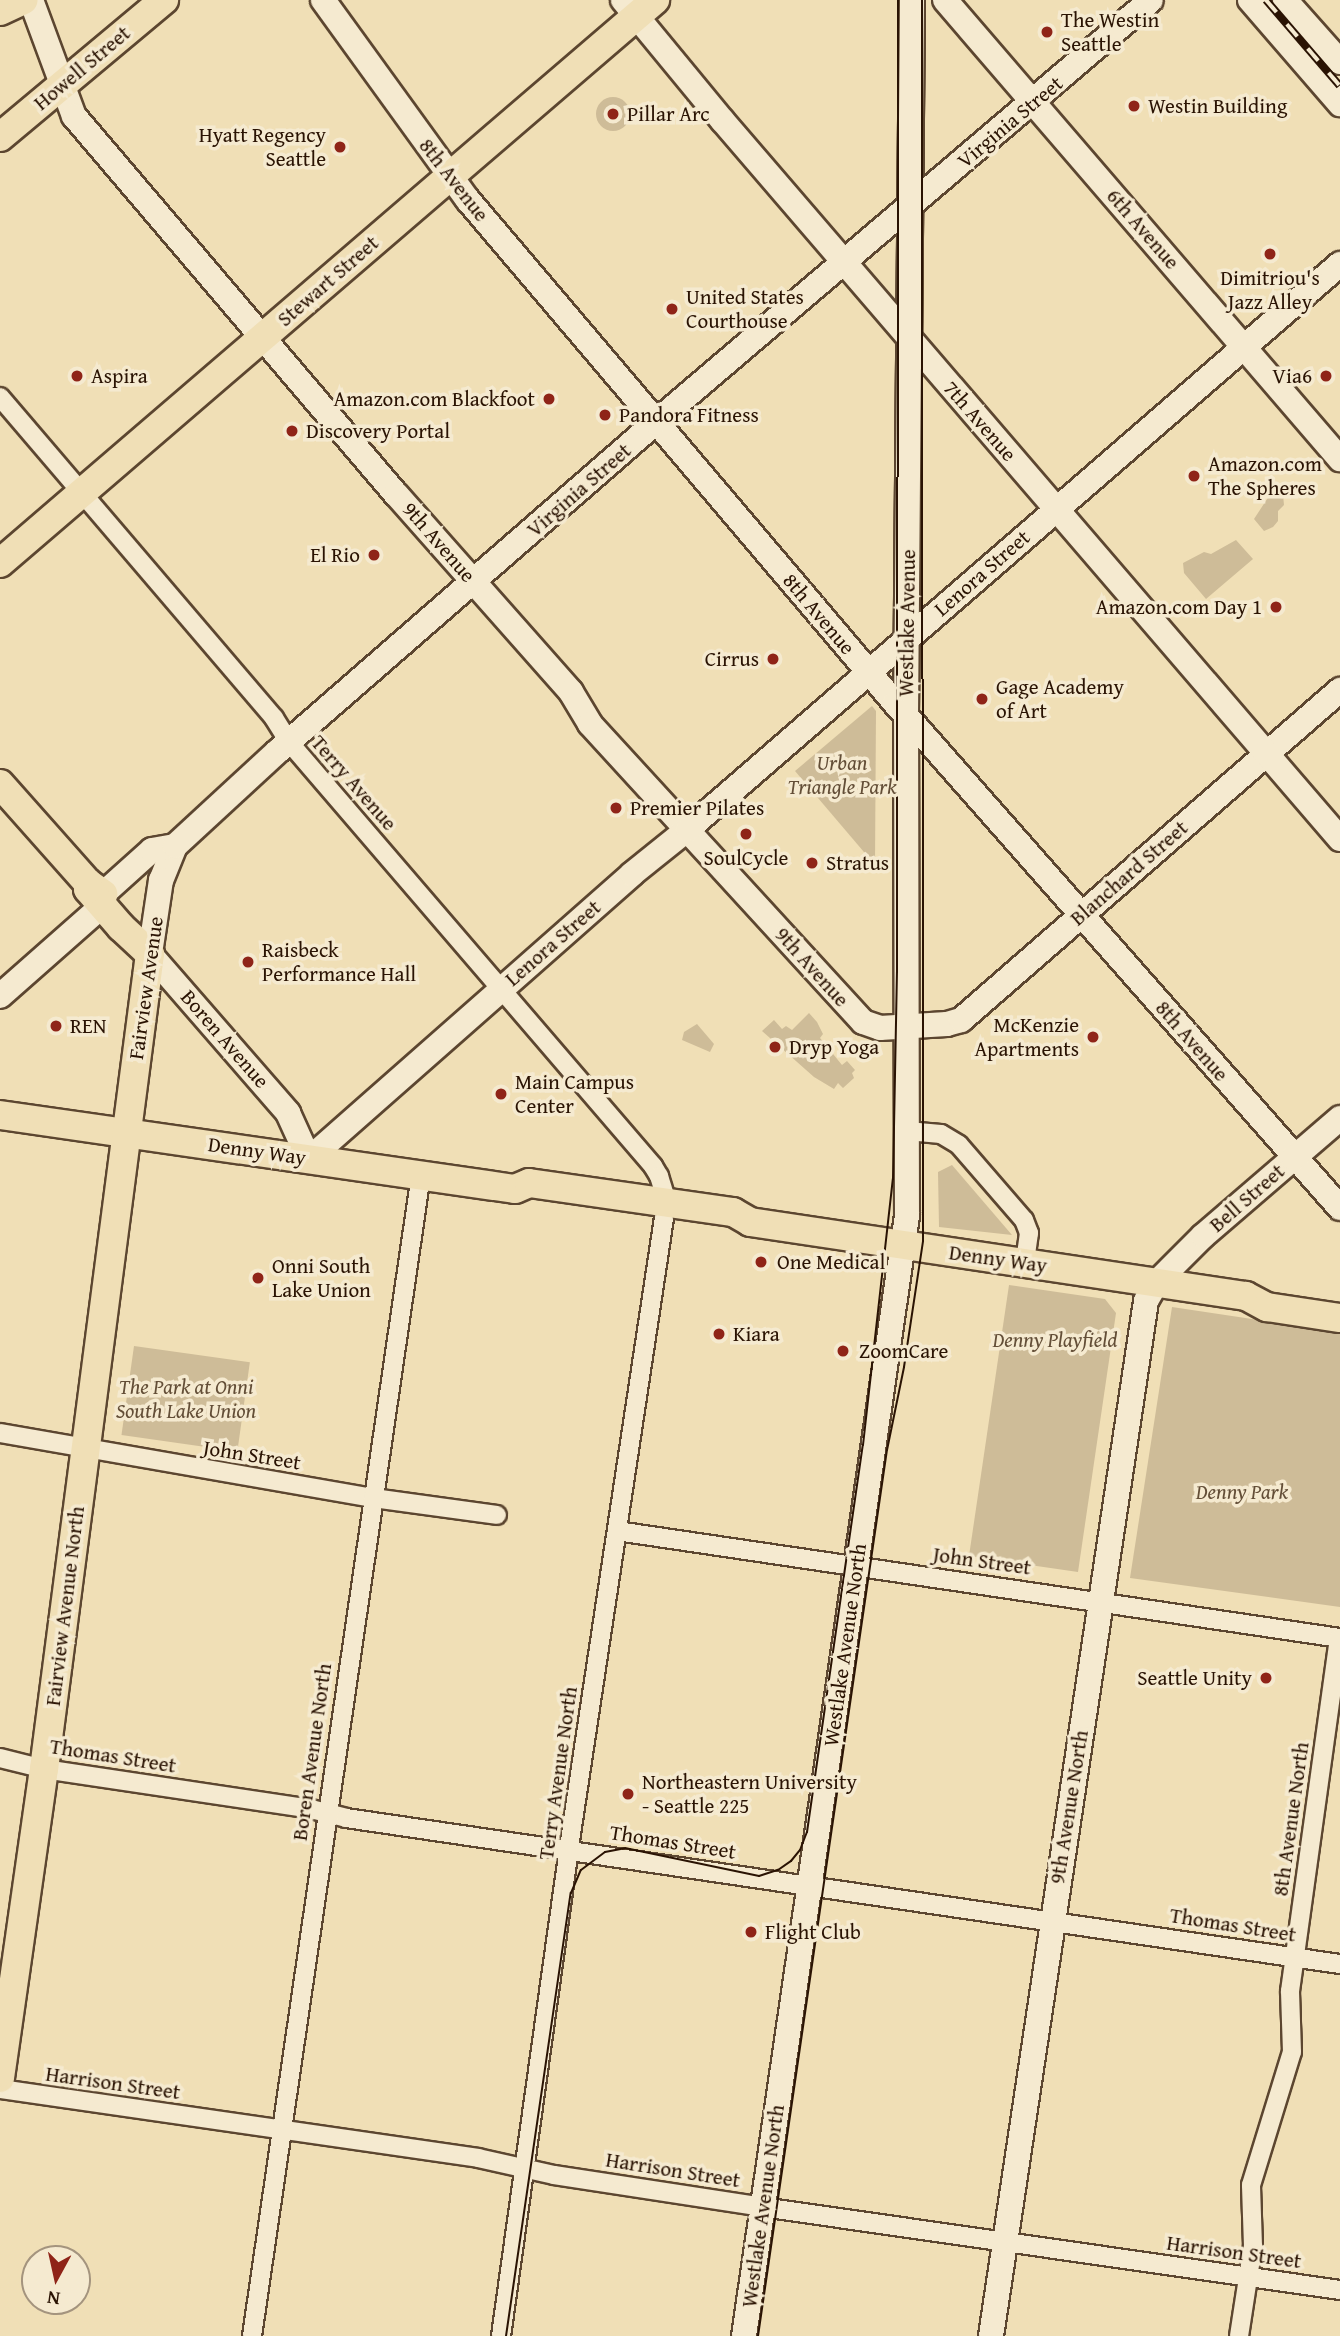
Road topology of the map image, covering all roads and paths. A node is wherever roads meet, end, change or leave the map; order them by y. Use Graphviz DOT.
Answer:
graph roads {
  1 [pos="24,0"];
  2 [pos="31,0"];
  3 [pos="164,0"];
  4 [pos="323,0"];
  5 [pos="912,0"];
  6 [pos="945,0"];
  7 [pos="1152,0"];
  8 [pos="1250,0"];
  9 [pos="1285,0"];
  10 [pos="638,6"];
  11 [pos="0,11"];
  12 [pos="1340,62"];
  13 [pos="62,85"];
  14 [pos="1034,103"];
  15 [pos="1340,104"];
  16 [pos="0,137"];
  17 [pos="448,178"];
  18 [pos="909,206"];
  19 [pos="844,262"];
  20 [pos="1340,264"];
  21 [pos="263,337"];
  22 [pos="909,338"];
  23 [pos="1244,346"];
  24 [pos="0,397"];
  25 [pos="656,422"];
  26 [pos="1340,459"];
  27 [pos="80,493"];
  28 [pos="1056,509"];
  29 [pos="0,562"];
  30 [pos="474,582"];
  31 [pos="908,637"];
  32 [pos="868,671"];
  33 [pos="1340,691"];
  34 [pos="906,716"];
  35 [pos="289,742"];
  36 [pos="1268,754"];
  37 [pos="0,784"];
  38 [pos="688,829"];
  39 [pos="1340,839"];
  40 [pos="175,846"];
  41 [pos="98,894"];
  42 [pos="1081,914"];
  43 [pos="150,954"];
  44 [pos="501,988"];
  45 [pos="0,996"];
  46 [pos="905,1027"];
  47 [pos="0,1115"];
  48 [pos="1340,1118"];
  49 [pos="906,1131"];
  50 [pos="126,1132"];
  51 [pos="1294,1158"];
  52 [pos="309,1159"];
  53 [pos="421,1175"];
  54 [pos="1340,1208"];
  55 [pos="666,1210"];
  56 [pos="903,1245"];
  57 [pos="1025,1263"];
  58 [pos="1157,1282"];
  59 [pos="1246,1296"];
  60 [pos="1340,1302"];
  61 [pos="1340,1318"];
  62 [pos="0,1433"];
  63 [pos="86,1448"];
  64 [pos="373,1498"];
  65 [pos="497,1515"];
  66 [pos="617,1531"];
  67 [pos="857,1566"];
  68 [pos="1100,1601"];
  69 [pos="1339,1638"];
  70 [pos="0,1758"];
  71 [pos="44,1769"];
  72 [pos="326,1813"];
  73 [pos="569,1849"];
  74 [pos="810,1886"];
  75 [pos="1052,1920"];
  76 [pos="1294,1957"];
  77 [pos="1340,1964"];
  78 [pos="0,2078"];
  79 [pos="0,2089"];
  80 [pos="282,2130"];
  81 [pos="526,2169"];
  82 [pos="762,2207"];
  83 [pos="1005,2242"];
  84 [pos="1248,2277"];
  85 [pos="1340,2290"];
  86 [pos="251,2336"];
  87 [pos="501,2336"];
  88 [pos="744,2336"];
  89 [pos="991,2336"];
  90 [pos="1239,2336"];
  1 -- 11 [label="main road"];
  2 -- 13 [label="main road, 9th Avenue"];
  3 -- 13 [label="main road, Howell Street"];
  4 -- 17 [label="main road, 8th Avenue"];
  5 -- 18 [label="main road, Westlake Avenue"];
  6 -- 14 [label="main road, 6th Avenue"];
  7 -- 14 [label="main road, Virginia Street"];
  8 -- 15 [label="main road"];
  9 -- 12 [label="main road"];
  10 -- 17 [label="main road, Stewart Street"];
  10 -- 19 [label="main road, 7th Avenue"];
  13 -- 16 [label="main road, Howell Street"];
  13 -- 21 [label="main road, 9th Avenue"];
  14 -- 18 [label="main road, Virginia Street"];
  14 -- 23 [label="main road, 6th Avenue"];
  17 -- 21 [label="main road, Stewart Street"];
  17 -- 25 [label="main road, 8th Avenue"];
  18 -- 19 [label="main road, Virginia Street"];
  18 -- 22 [label="main road, Westlake Avenue"];
  19 -- 22 [label="main road, 7th Avenue"];
  19 -- 25 [label="main road, Virginia Street"];
  20 -- 23 [label="main road, Lenora Street"];
  21 -- 27 [label="main road, Stewart Street"];
  21 -- 30 [label="main road, 9th Avenue"];
  22 -- 28 [label="main road, 7th Avenue"];
  22 -- 31 [label="main road, Westlake Avenue"];
  23 -- 26 [label="main road, 6th Avenue"];
  23 -- 28 [label="main road, Lenora Street"];
  24 -- 27 [label="street, Terry Avenue"];
  25 -- 30 [label="main road, Virginia Street"];
  25 -- 32 [label="main road, 8th Avenue"];
  27 -- 29 [label="main road, Stewart Street"];
  27 -- 35 [label="street, Terry Avenue"];
  28 -- 31 [label="main road, Lenora Street"];
  28 -- 36 [label="main road, 7th Avenue"];
  30 -- 35 [label="main road, Virginia Street"];
  30 -- 38 [label="main road, 9th Avenue"];
  31 -- 32 [label="main road, Lenora Street"];
  31 -- 34 [label="main road, Westlake Avenue"];
  32 -- 34 [label="main road, 8th Avenue"];
  32 -- 38 [label="main road, Lenora Street"];
  33 -- 36 [label="main road, Blanchard Street"];
  34 -- 42 [label="main road, 8th Avenue"];
  34 -- 46 [label="main road, Westlake Avenue"];
  35 -- 40 [label="main road, Virginia Street"];
  35 -- 44 [label="street, Terry Avenue"];
  36 -- 39 [label="main road, 7th Avenue"];
  36 -- 42 [label="main road, Blanchard Street"];
  37 -- 41 [label="main road, Boren Avenue"];
  38 -- 44 [label="main road, Lenora Street"];
  38 -- 46 [label="main road, 9th Avenue"];
  40 -- 41 [label="main road, Virginia Street"];
  40 -- 43 [label="main road, Fairview Avenue"];
  41 -- 43 [label="main road, Boren Avenue"];
  41 -- 45 [label="main road, Virginia Street"];
  42 -- 46 [label="main road, Blanchard Street"];
  42 -- 51 [label="main road, 8th Avenue"];
  43 -- 50 [label="main road, Fairview Avenue"];
  43 -- 52 [label="main road, Boren Avenue"];
  44 -- 52 [label="main road, Lenora Street"];
  44 -- 55 [label="street, Terry Avenue"];
  46 -- 49 [label="main road, Westlake Avenue"];
  47 -- 50 [label="main road, Denny Way"];
  48 -- 51 [label="main road, Bell Street"];
  49 -- 56 [label="main road, Westlake Avenue"];
  49 -- 57 [label="street"];
  50 -- 52 [label="main road, Denny Way"];
  50 -- 63 [label="main road, Fairview Avenue North"];
  51 -- 54 [label="main road, 8th Avenue"];
  51 -- 58 [label="main road, Bell Street"];
  52 -- 53 [label="main road, Denny Way"];
  53 -- 55 [label="main road, Denny Way"];
  53 -- 64 [label="street, Boren Avenue North"];
  55 -- 56 [label="main road, Denny Way"];
  55 -- 66 [label="street, Terry Avenue North"];
  56 -- 57 [label="main road, Denny Way"];
  56 -- 67 [label="main road, Westlake Avenue North"];
  57 -- 58 [label="main road, Denny Way"];
  58 -- 59 [label="main road, Denny Way"];
  58 -- 68 [label="main road, 9th Avenue North"];
  59 -- 60 [label="main road, Denny Way"];
  59 -- 61 [label="main road, Denny Way"];
  62 -- 63 [label="street, John Street"];
  63 -- 64 [label="street, John Street"];
  63 -- 71 [label="main road, Fairview Avenue North"];
  64 -- 65 [label="street, John Street"];
  64 -- 72 [label="street, Boren Avenue North"];
  66 -- 67 [label="street, John Street"];
  66 -- 73 [label="street, Terry Avenue North"];
  67 -- 68 [label="street, John Street"];
  67 -- 74 [label="main road, Westlake Avenue North"];
  68 -- 69 [label="street, John Street"];
  68 -- 75 [label="main road, 9th Avenue North"];
  69 -- 76 [label="street, 8th Avenue North"];
  70 -- 71 [label="street, Thomas Street"];
  71 -- 72 [label="street, Thomas Street"];
  71 -- 78 [label="main road, Fairview Avenue North"];
  72 -- 73 [label="street, Thomas Street"];
  72 -- 80 [label="street, Boren Avenue North"];
  73 -- 74 [label="street, Thomas Street"];
  73 -- 81 [label="street, Terry Avenue North"];
  74 -- 75 [label="street, Thomas Street"];
  74 -- 82 [label="main road, Westlake Avenue North"];
  75 -- 76 [label="street, Thomas Street"];
  75 -- 83 [label="main road, 9th Avenue North"];
  76 -- 77 [label="street, Thomas Street"];
  76 -- 84 [label="street, 8th Avenue North"];
  79 -- 80 [label="street, Harrison Street"];
  80 -- 81 [label="street, Harrison Street"];
  80 -- 86 [label="street, Boren Avenue North"];
  81 -- 82 [label="street, Harrison Street"];
  81 -- 87 [label="street, Terry Avenue North"];
  82 -- 83 [label="street, Harrison Street"];
  82 -- 88 [label="main road, Westlake Avenue North"];
  83 -- 84 [label="street, Harrison Street"];
  83 -- 89 [label="main road, 9th Avenue North"];
  84 -- 85 [label="street, Harrison Street"];
  84 -- 90 [label="street, 8th Avenue North"];
}
